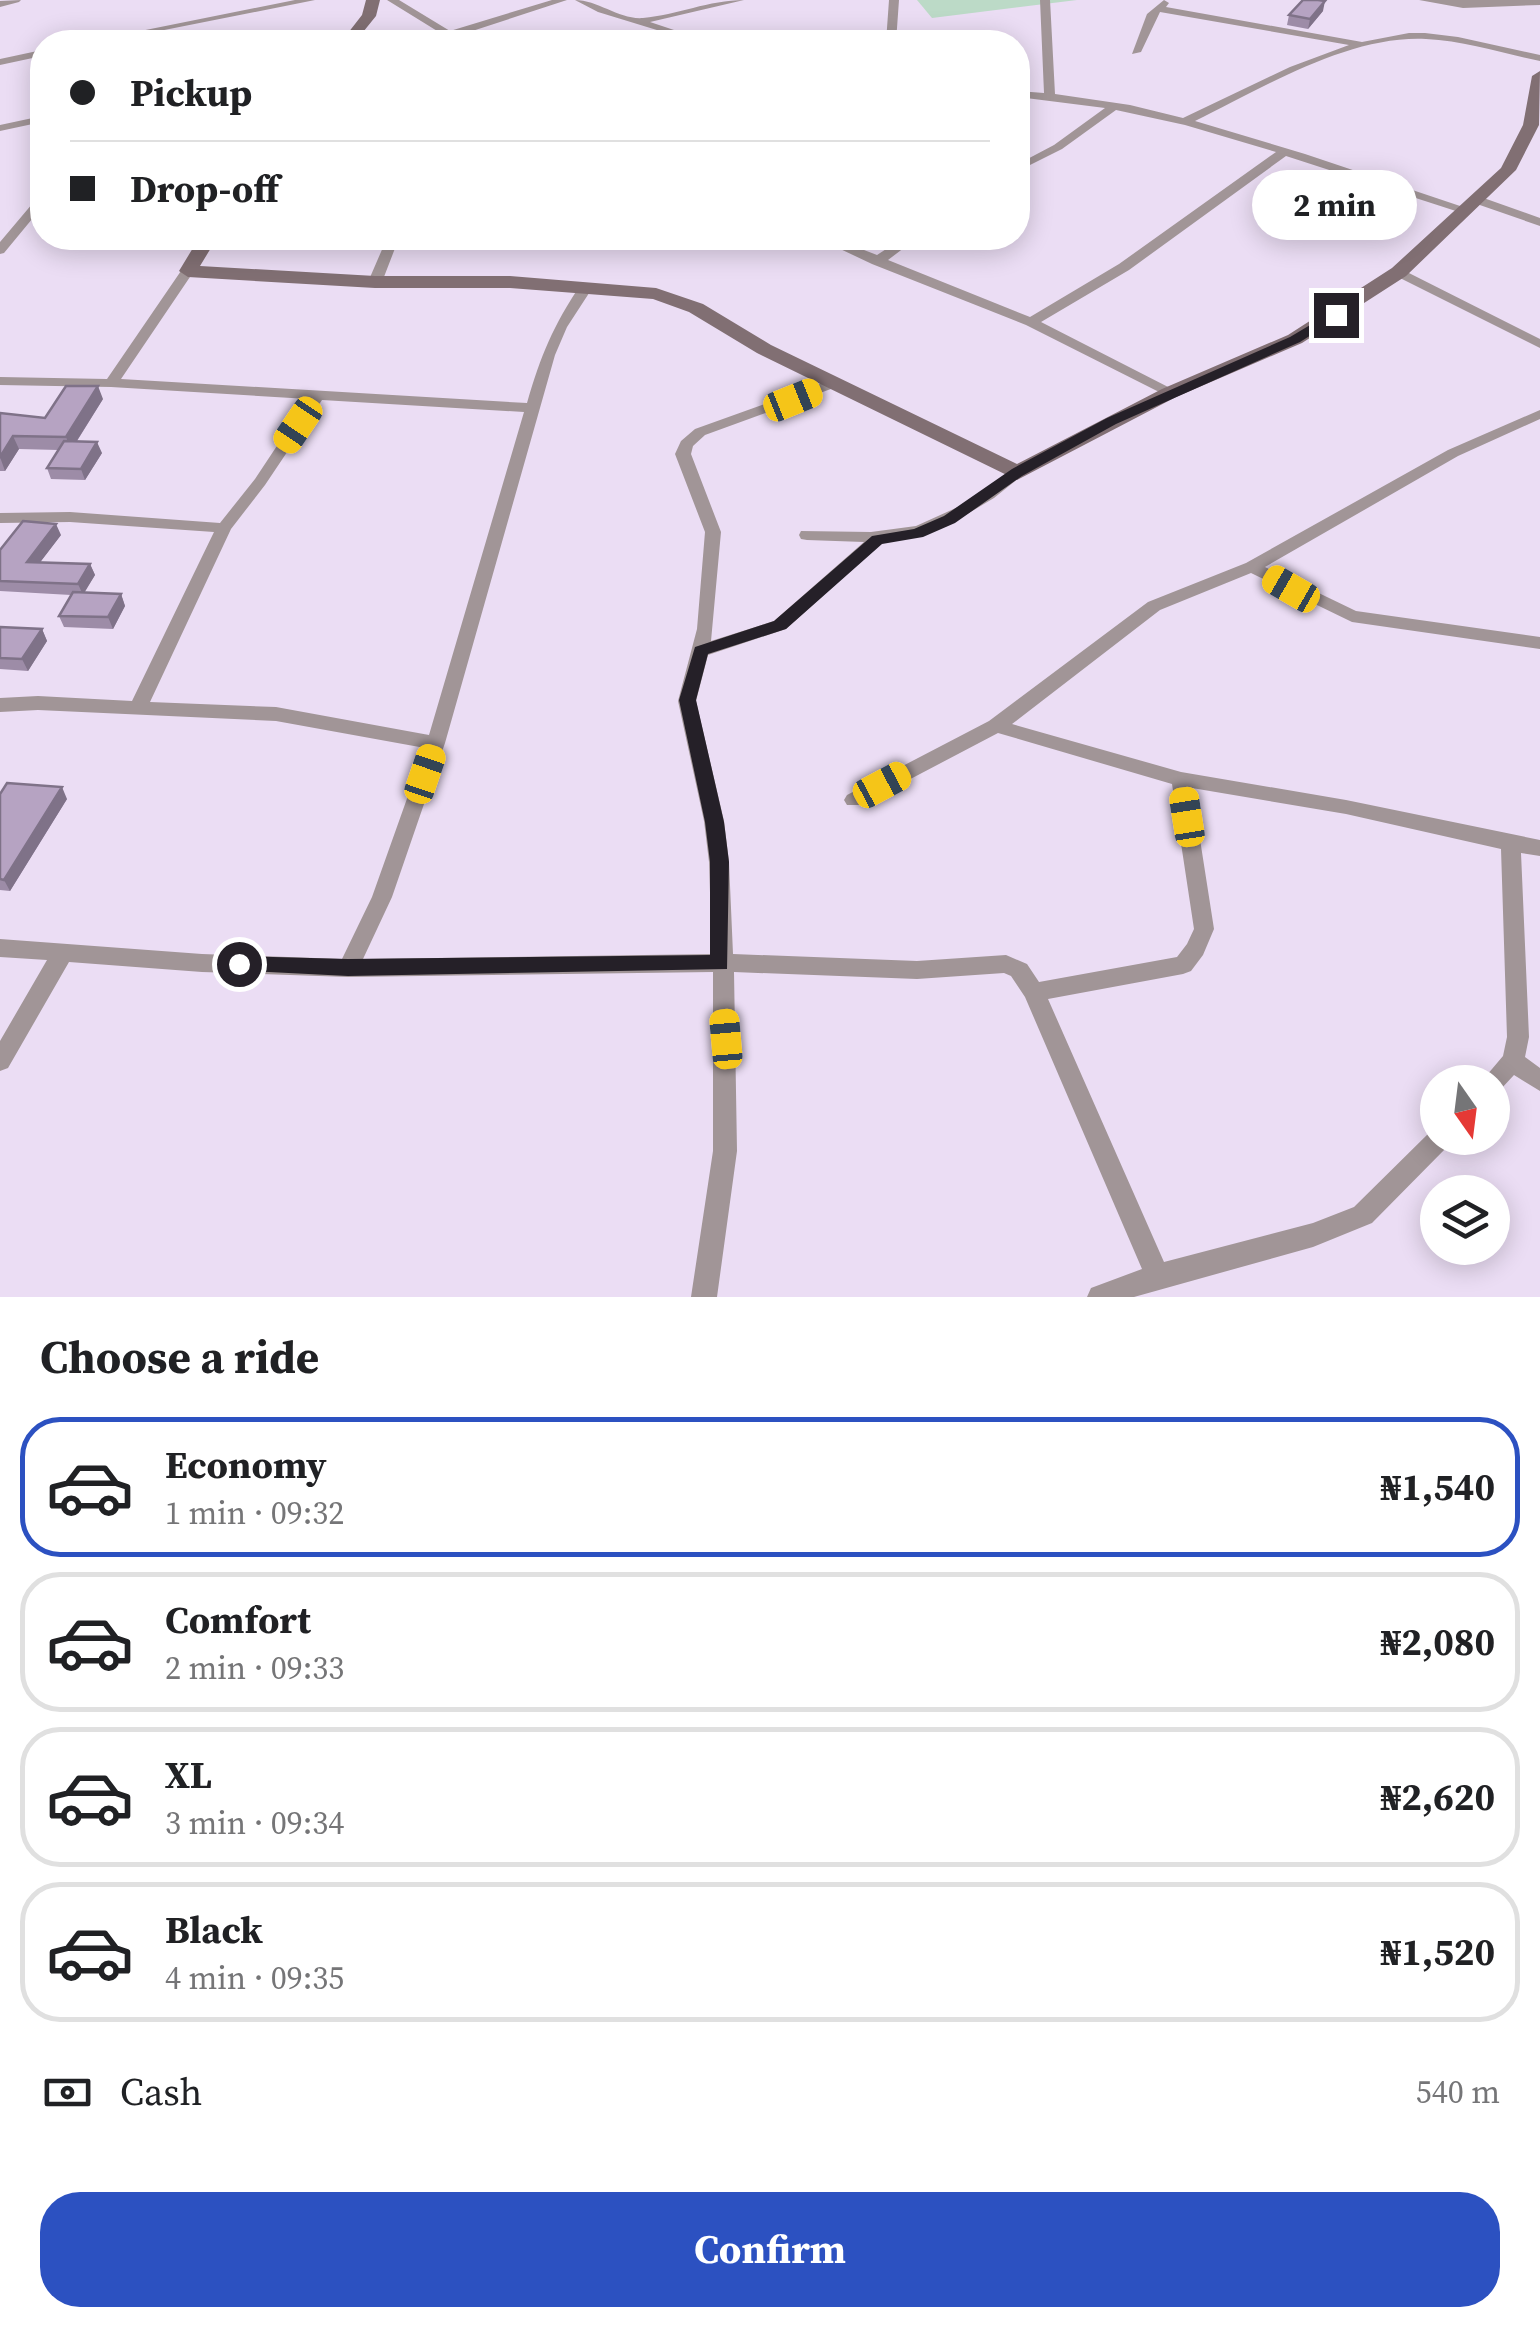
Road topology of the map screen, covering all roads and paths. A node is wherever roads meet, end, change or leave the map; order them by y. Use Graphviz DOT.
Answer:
graph roads {
  1 [pos="16,0"];
  2 [pos="310,0"];
  3 [pos="373,0"];
  4 [pos="392,0"];
  5 [pos="562,0"];
  6 [pos="580,0"];
  7 [pos="739,0"];
  8 [pos="894,0"];
  9 [pos="1045,0"];
  10 [pos="1168,0"];
  11 [pos="1424,0"];
  12 [pos="1540,2"];
  13 [pos="0,4"];
  14 [pos="1156,8"];
  15 [pos="636,22"];
  16 [pos="154,30"];
  17 [pos="358,30"];
  18 [pos="441,30"];
  19 [pos="465,30"];
  20 [pos="664,30"];
  21 [pos="892,30"];
  22 [pos="1365,45"];
  23 [pos="1136,52"];
  24 [pos="30,56"];
  25 [pos="1540,58"];
  26 [pos="0,62"];
  27 [pos="1540,76"];
  28 [pos="1030,94"];
  29 [pos="1050,95"];
  30 [pos="1114,106"];
  31 [pos="30,122"];
  32 [pos="1184,122"];
  33 [pos="0,128"];
  34 [pos="1282,153"];
  35 [pos="1030,162"];
  36 [pos="1472,205"];
  37 [pos="30,214"];
  38 [pos="1540,222"];
  39 [pos="0,250"];
  40 [pos="201,250"];
  41 [pos="388,250"];
  42 [pos="851,250"];
  43 [pos="893,250"];
  44 [pos="877,261"];
  45 [pos="188,271"];
  46 [pos="1399,272"];
  47 [pos="375,282"];
  48 [pos="586,286"];
  49 [pos="1031,322"];
  50 [pos="1540,344"];
  51 [pos="0,381"];
  52 [pos="111,383"];
  53 [pos="834,383"];
  54 [pos="1169,393"];
  55 [pos="317,397"];
  56 [pos="533,408"];
  57 [pos="1540,414"];
  58 [pos="1017,472"];
  59 [pos="0,518"];
  60 [pos="224,528"];
  61 [pos="807,536"];
  62 [pos="877,540"];
  63 [pos="1252,567"];
  64 [pos="1540,643"];
  65 [pos="700,651"];
  66 [pos="0,704"];
  67 [pos="138,707"];
  68 [pos="996,726"];
  69 [pos="436,743"];
  70 [pos="1181,780"];
  71 [pos="854,800"];
  72 [pos="1511,843"];
  73 [pos="1540,848"];
  74 [pos="0,948"];
  75 [pos="63,954"];
  76 [pos="720,963"];
  77 [pos="348,968"];
  78 [pos="1034,992"];
  79 [pos="0,1061"];
  80 [pos="1513,1061"];
  81 [pos="1509,1065"];
  82 [pos="1540,1081"];
  83 [pos="1423,1155"];
  84 [pos="1158,1276"];
  85 [pos="704,1297"];
  86 [pos="1100,1297"];
  1 -- 13 [label="street"];
  2 -- 16 [label="street"];
  3 -- 17 [label="street"];
  4 -- 18 [label="street"];
  5 -- 19 [label="street"];
  6 -- 15 [label="street"];
  7 -- 15 [label="street"];
  8 -- 21 [label="street"];
  9 -- 29 [label="street"];
  10 -- 14 [label="street"];
  11 -- 12 [label="street"];
  14 -- 22 [label="street"];
  14 -- 23 [label="street"];
  15 -- 20 [label="street"];
  22 -- 25 [label="street"];
  22 -- 32 [label="street"];
  24 -- 26 [label="street"];
  27 -- 36 [label="street"];
  28 -- 29 [label="street"];
  29 -- 30 [label="street"];
  30 -- 32 [label="street"];
  30 -- 35 [label="street"];
  31 -- 33 [label="street"];
  32 -- 34 [label="street"];
  34 -- 36 [label="street"];
  34 -- 49 [label="street"];
  36 -- 38 [label="street"];
  36 -- 46 [label="street"];
  37 -- 39 [label="street"];
  40 -- 45 [label="street"];
  41 -- 47 [label="street"];
  42 -- 44 [label="street"];
  43 -- 44 [label="street"];
  44 -- 49 [label="street"];
  45 -- 47 [label="street"];
  45 -- 52 [label="street"];
  46 -- 50 [label="street"];
  46 -- 54 [label="street"];
  47 -- 48 [label="street"];
  48 -- 53 [label="street"];
  48 -- 56 [label="street"];
  49 -- 54 [label="street"];
  51 -- 52 [label="street"];
  52 -- 55 [label="street"];
  53 -- 58 [label="street"];
  53 -- 65 [label="street"];
  54 -- 58 [label="street"];
  55 -- 56 [label="street"];
  55 -- 60 [label="street"];
  56 -- 69 [label="street"];
  57 -- 63 [label="street"];
  58 -- 62 [label="street"];
  59 -- 60 [label="street"];
  60 -- 67 [label="street"];
  61 -- 62 [label="street"];
  62 -- 65 [label="street"];
  63 -- 64 [label="street"];
  63 -- 68 [label="street"];
  65 -- 76 [label="street"];
  66 -- 67 [label="street"];
  67 -- 69 [label="street"];
  68 -- 70 [label="street"];
  68 -- 71 [label="street"];
  69 -- 77 [label="street"];
  70 -- 72 [label="street"];
  70 -- 78 [label="street"];
  72 -- 73 [label="street"];
  72 -- 80 [label="street"];
  74 -- 75 [label="street"];
  75 -- 77 [label="street"];
  75 -- 79 [label="street"];
  76 -- 77 [label="street"];
  76 -- 78 [label="street"];
  76 -- 85 [label="street"];
  78 -- 84 [label="street"];
  80 -- 81 [label="street"];
  80 -- 82 [label="street"];
  83 -- 84 [label="street"];
  84 -- 86 [label="street"];
}
